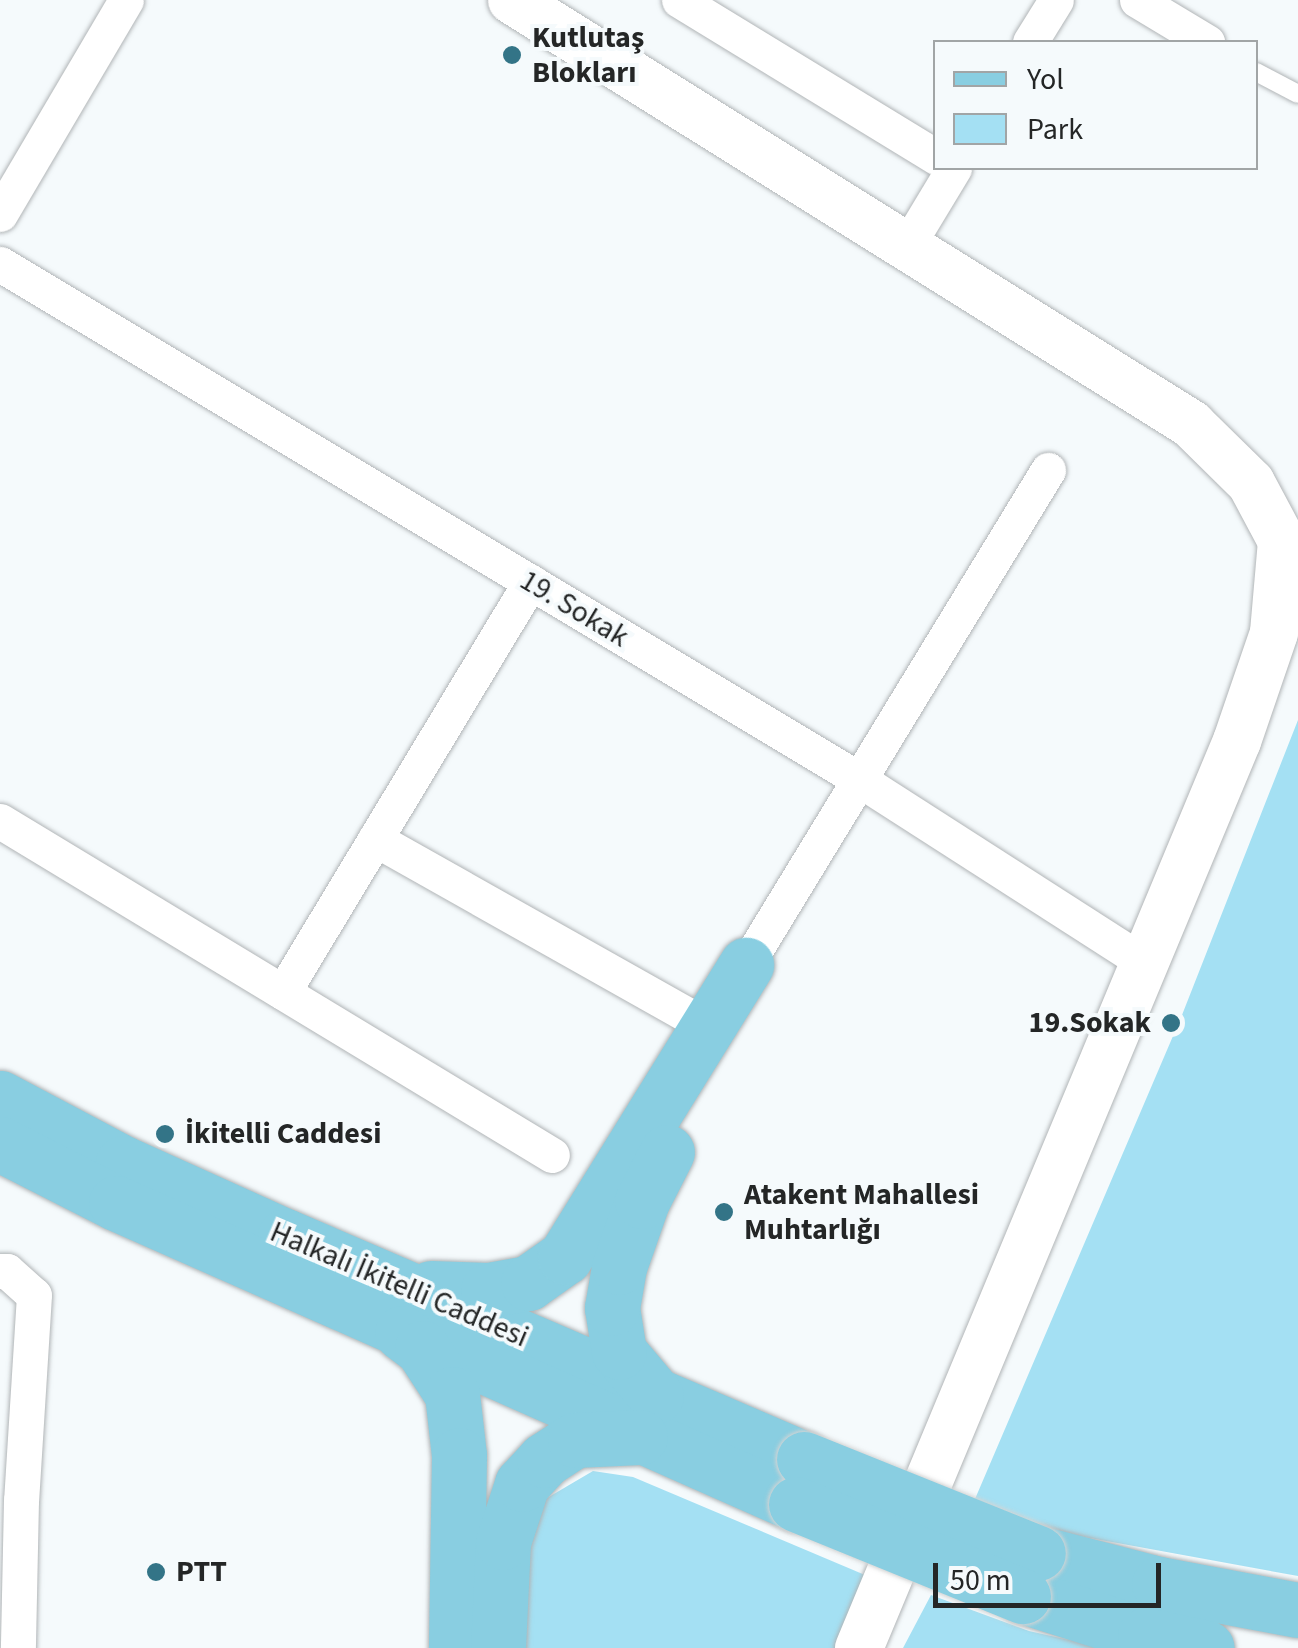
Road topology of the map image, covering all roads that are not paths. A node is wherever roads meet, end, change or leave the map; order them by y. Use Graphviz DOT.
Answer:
graph roads {
  1 [pos="126,0"];
  2 [pos="512,0"];
  3 [pos="679,0"];
  4 [pos="1056,0"];
  5 [pos="1136,0"];
  6 [pos="1031,40"];
  7 [pos="1204,40"];
  8 [pos="1258,73"];
  9 [pos="1298,94"];
  10 [pos="933,155"];
  11 [pos="952,170"];
  12 [pos="0,214"];
  13 [pos="906,246"];
  14 [pos="0,264"];
  15 [pos="1048,470"];
  16 [pos="530,582"];
  17 [pos="860,780"];
  18 [pos="0,820"];
  19 [pos="375,839"];
  20 [pos="1144,962"];
  21 [pos="746,966"];
  22 [pos="283,992"];
  23 [pos="705,1026"];
  24 [pos="0,1098"];
  25 [pos="0,1144"];
  26 [pos="552,1155"];
  27 [pos="0,1271"];
  28 [pos="397,1304"];
  29 [pos="652,1418"];
  30 [pos="11,1500"];
  31 [pos="1031,1574"];
  32 [pos="1298,1610"];
  33 [pos="18,1648"];
  34 [pos="456,1648"];
  35 [pos="498,1648"];
  36 [pos="858,1648"];
  37 [pos="1207,1648"];
  1 -- 12 [label="street"];
  2 -- 13 [label="street"];
  3 -- 10 [label="street"];
  4 -- 6 [label="street"];
  5 -- 7 [label="street"];
  8 -- 9 [label="lane"];
  11 -- 13 [label="street"];
  13 -- 20 [label="street"];
  14 -- 16 [label="street, 19. Sokak"];
  15 -- 17 [label="street"];
  16 -- 17 [label="street, 19. Sokak"];
  16 -- 19 [label="street"];
  17 -- 20 [label="street, 19. Sokak"];
  17 -- 21 [label="street"];
  18 -- 22 [label="street"];
  19 -- 22 [label="street"];
  19 -- 23 [label="street"];
  20 -- 36 [label="street"];
  21 -- 23 [label="main road"];
  21 -- 29 [label="main road"];
  22 -- 26 [label="street"];
  23 -- 28 [label="main road"];
  24 -- 28 [label="main road, Halkalı İkitelli Caddesi"];
  25 -- 28 [label="main road, Halkalı İkitelli Caddesi"];
  27 -- 30 [label="street"];
  28 -- 29 [label="main road, Halkalı İkitelli Caddesi"];
  28 -- 34 [label="main road"];
  29 -- 31 [label="main road, Halkalı İkitelli Caddesi, bridge"];
  29 -- 35 [label="main road"];
  30 -- 33 [label="street"];
  31 -- 32 [label="main road"];
  31 -- 37 [label="main road"];
}
